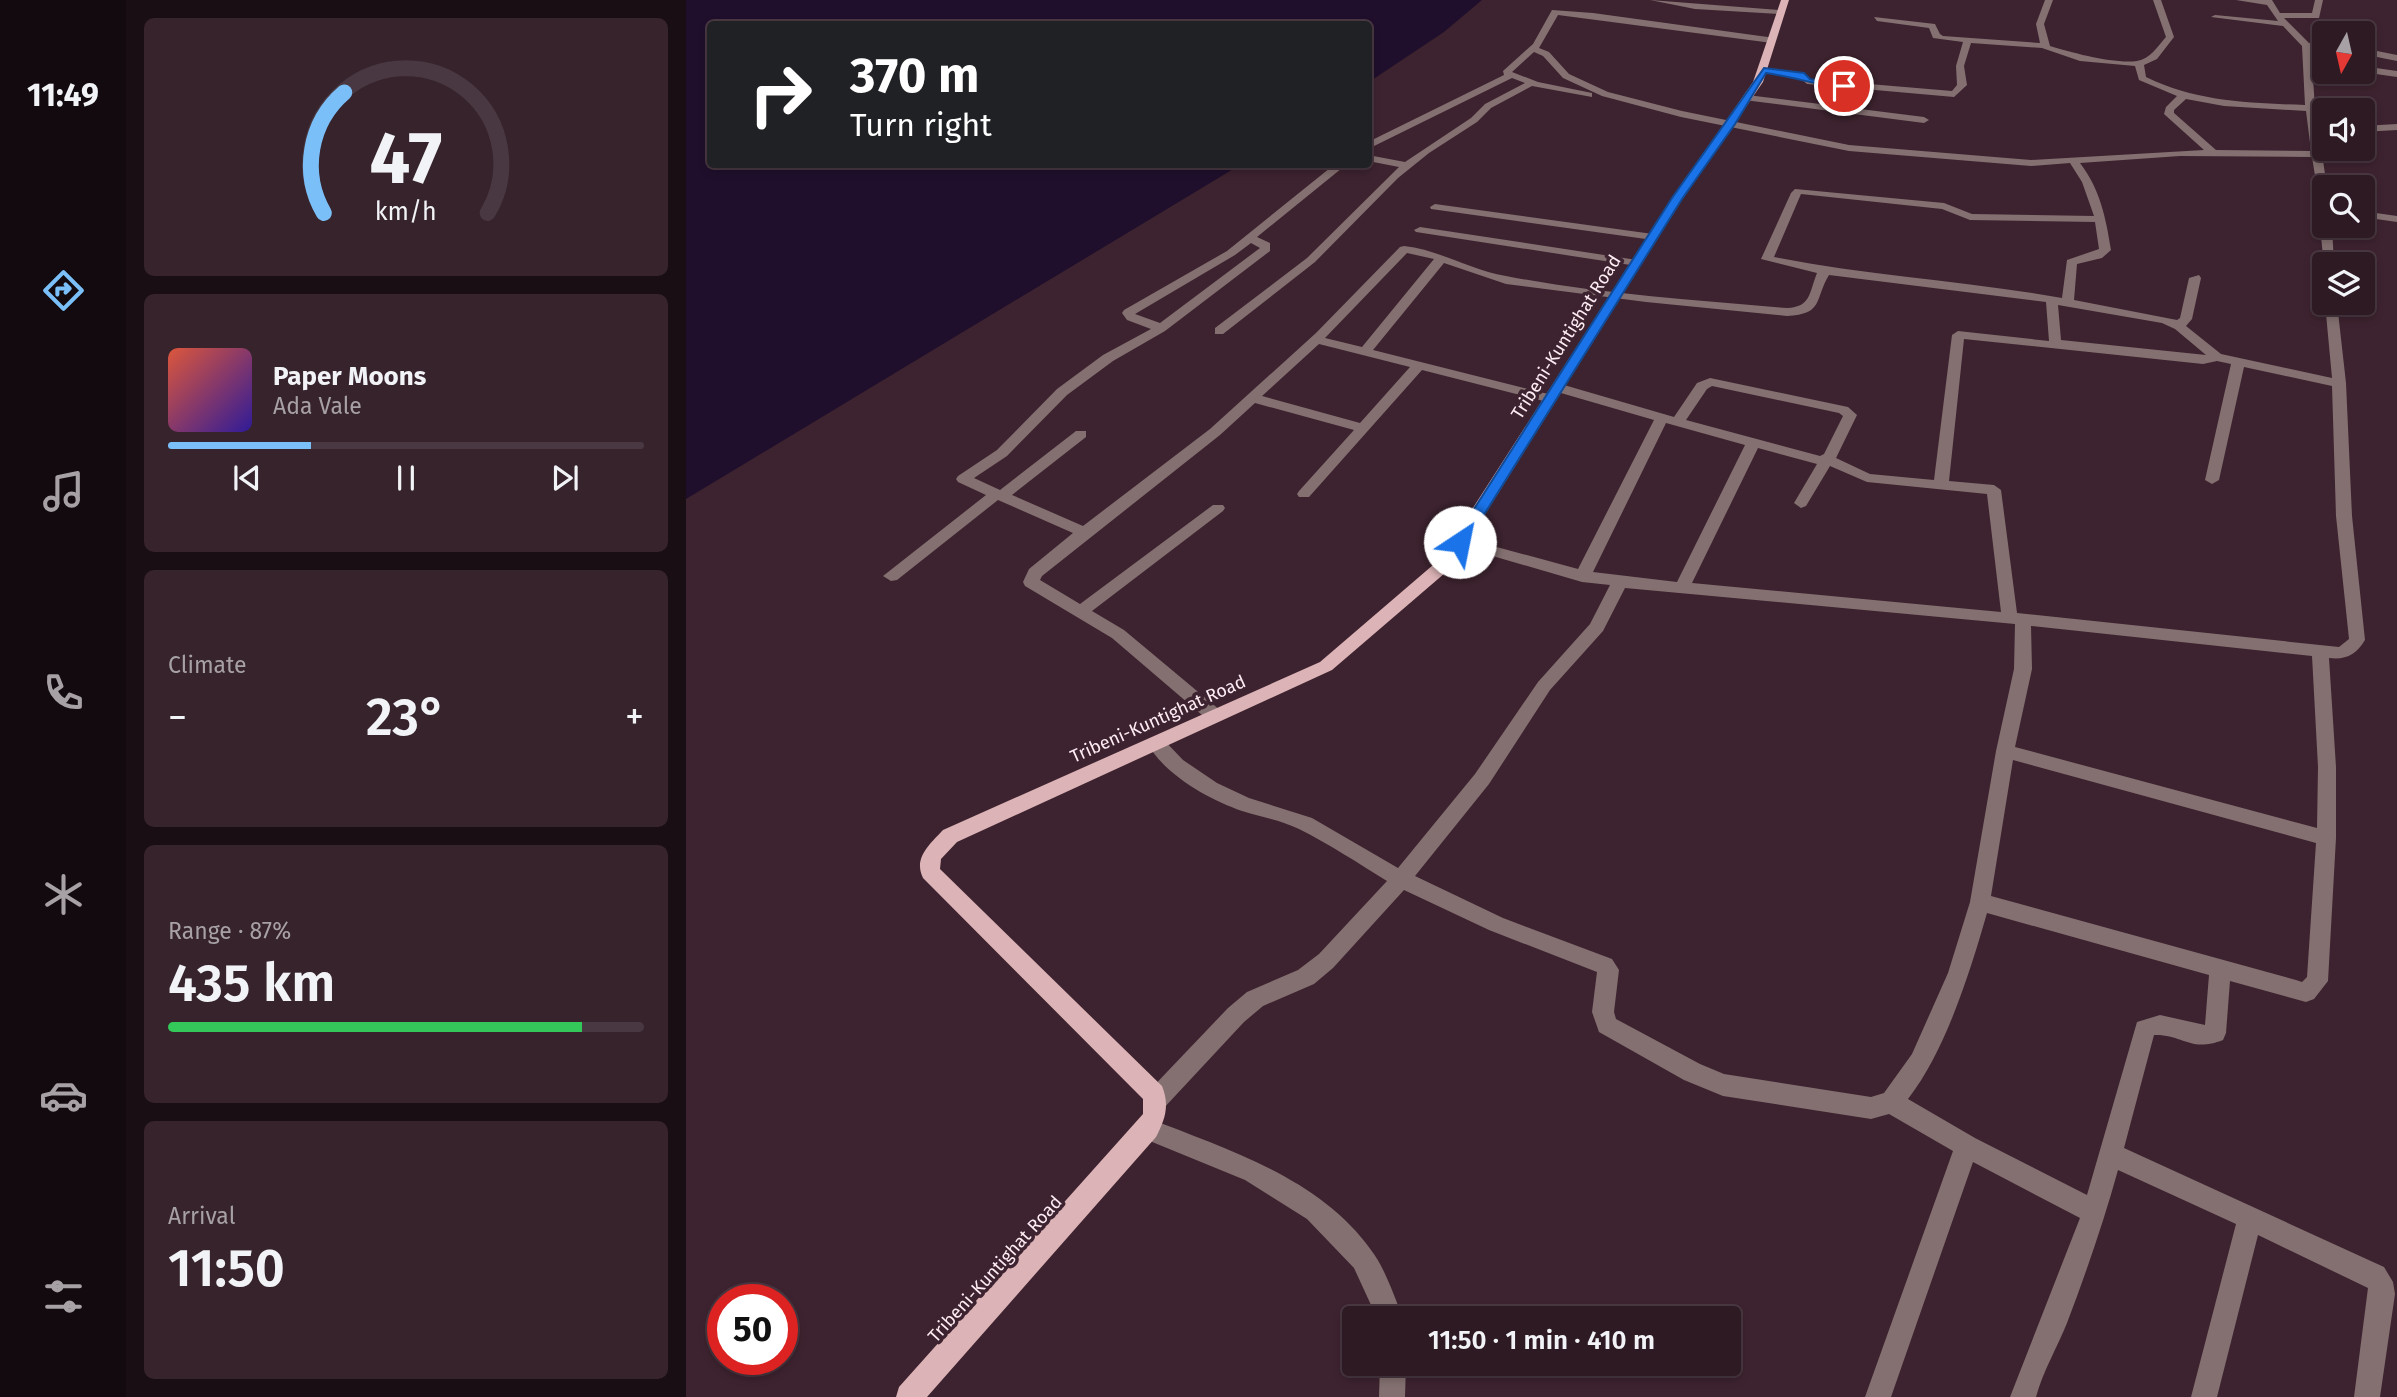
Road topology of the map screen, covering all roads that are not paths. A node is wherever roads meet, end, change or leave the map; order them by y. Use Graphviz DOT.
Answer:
graph roads {
  1 [pos="1654,0"];
  2 [pos="2049,0"];
  3 [pos="2157,0"];
  4 [pos="2240,0"];
  5 [pos="2319,0"];
  6 [pos="2268,1"];
  7 [pos="1782,6"];
  8 [pos="2277,15"];
  9 [pos="2216,17"];
  10 [pos="1877,19"];
  11 [pos="2288,24"];
  12 [pos="1772,40"];
  13 [pos="1968,40"];
  14 [pos="2306,44"];
  15 [pos="2312,45"];
  16 [pos="2046,46"];
  17 [pos="1533,48"];
  18 [pos="2375,55"];
  19 [pos="2397,58"];
  20 [pos="2139,64"];
  21 [pos="1764,71"];
  22 [pos="2375,71"];
  23 [pos="2397,74"];
  24 [pos="1510,76"];
  25 [pos="1534,83"];
  26 [pos="1599,91"];
  27 [pos="2182,97"];
  28 [pos="1747,98"];
  29 [pos="2310,108"];
  30 [pos="2312,113"];
  31 [pos="1924,120"];
  32 [pos="1731,124"];
  33 [pos="2397,127"];
  34 [pos="2375,128"];
  35 [pos="1372,144"];
  36 [pos="2214,154"];
  37 [pos="2312,154"];
  38 [pos="1372,159"];
  39 [pos="2073,162"];
  40 [pos="1407,166"];
  41 [pos="1337,168"];
  42 [pos="1435,208"];
  43 [pos="2375,216"];
  44 [pos="2100,219"];
  45 [pos="2397,219"];
  46 [pos="1420,230"];
  47 [pos="1653,237"];
  48 [pos="1249,238"];
  49 [pos="1442,257"];
  50 [pos="1637,263"];
  51 [pos="1825,271"];
  52 [pos="2195,278"];
  53 [pos="1615,296"];
  54 [pos="2052,300"];
  55 [pos="2068,303"];
  56 [pos="2332,315"];
  57 [pos="2179,325"];
  58 [pos="1161,328"];
  59 [pos="1219,331"];
  60 [pos="1316,339"];
  61 [pos="2055,343"];
  62 [pos="1365,352"];
  63 [pos="2217,357"];
  64 [pos="2238,362"];
  65 [pos="1419,365"];
  66 [pos="2339,383"];
  67 [pos="1555,393"];
  68 [pos="1252,398"];
  69 [pos="1661,419"];
  70 [pos="1677,423"];
  71 [pos="1363,428"];
  72 [pos="1082,433"];
  73 [pos="1752,444"];
  74 [pos="1827,459"];
  75 [pos="2212,480"];
  76 [pos="1941,485"];
  77 [pos="1304,494"];
  78 [pos="998,495"];
  79 [pos="1801,503"];
  80 [pos="1217,508"];
  81 [pos="1084,532"];
  82 [pos="1460,542"];
  83 [pos="891,576"];
  84 [pos="1583,577"];
  85 [pos="1620,582"];
  86 [pos="1682,587"];
  87 [pos="1080,612"];
  88 [pos="2017,620"];
  89 [pos="2320,653"];
  90 [pos="1215,716"];
  91 [pos="1156,743"];
  92 [pos="2005,751"];
  93 [pos="2326,838"];
  94 [pos="1401,879"];
  95 [pos="1980,902"];
  96 [pos="2220,970"];
  97 [pos="1154,1102"];
  98 [pos="1891,1102"];
  99 [pos="1148,1129"];
  100 [pos="1967,1146"];
  101 [pos="2110,1154"];
  102 [pos="2094,1212"];
  103 [pos="2249,1220"];
  104 [pos="1385,1306"];
  105 [pos="1393,1376"];
  106 [pos="909,1397"];
  107 [pos="1392,1397"];
  108 [pos="1878,1397"];
  109 [pos="2022,1397"];
  110 [pos="2204,1397"];
  111 [pos="2367,1397"];
  1 -- 7 [label="street"];
  2 -- 16 [label="street"];
  3 -- 20 [label="street"];
  4 -- 6 [label="street"];
  5 -- 8 [label="street"];
  6 -- 8 [label="street"];
  7 -- 12 [label="main road, Tribeni-Kuntighat Road"];
  8 -- 11 [label="street"];
  9 -- 11 [label="street"];
  10 -- 13 [label="street"];
  11 -- 14 [label="street"];
  12 -- 17 [label="street"];
  12 -- 21 [label="main road, Tribeni-Kuntighat Road"];
  13 -- 16 [label="street"];
  13 -- 21 [label="street"];
  14 -- 15 [label="street"];
  14 -- 29 [label="street"];
  16 -- 20 [label="street"];
  17 -- 24 [label="street"];
  17 -- 26 [label="street"];
  18 -- 19 [label="street"];
  20 -- 27 [label="street"];
  21 -- 28 [label="main road, Tribeni-Kuntighat Road"];
  22 -- 23 [label="street"];
  24 -- 25 [label="street"];
  24 -- 35 [label="street"];
  25 -- 26 [label="street"];
  25 -- 40 [label="street"];
  26 -- 32 [label="street"];
  27 -- 29 [label="street"];
  27 -- 36 [label="street"];
  28 -- 31 [label="street"];
  28 -- 32 [label="main road, Tribeni-Kuntighat Road"];
  29 -- 30 [label="street"];
  32 -- 39 [label="street"];
  32 -- 47 [label="main road, Tribeni-Kuntighat Road"];
  33 -- 34 [label="street"];
  36 -- 37 [label="street"];
  36 -- 39 [label="street"];
  38 -- 40 [label="street"];
  39 -- 44 [label="street"];
  40 -- 59 [label="street"];
  41 -- 48 [label="street"];
  42 -- 47 [label="street"];
  43 -- 45 [label="street"];
  44 -- 51 [label="street"];
  44 -- 55 [label="street"];
  46 -- 50 [label="street"];
  47 -- 50 [label="main road, Tribeni-Kuntighat Road"];
  48 -- 58 [label="street"];
  48 -- 58 [label="street"];
  49 -- 53 [label="street"];
  49 -- 60 [label="street"];
  49 -- 62 [label="street"];
  50 -- 53 [label="main road, Tribeni-Kuntighat Road"];
  51 -- 53 [label="street"];
  51 -- 54 [label="street"];
  52 -- 57 [label="street"];
  53 -- 67 [label="main road, Tribeni-Kuntighat Road"];
  54 -- 55 [label="street"];
  54 -- 61 [label="street"];
  55 -- 57 [label="street"];
  56 -- 66 [label="street"];
  57 -- 63 [label="street"];
  58 -- 78 [label="street"];
  60 -- 62 [label="street"];
  60 -- 68 [label="street"];
  61 -- 63 [label="street"];
  61 -- 76 [label="street"];
  62 -- 65 [label="street"];
  63 -- 64 [label="street"];
  64 -- 66 [label="street"];
  64 -- 75 [label="street"];
  65 -- 67 [label="street"];
  65 -- 71 [label="street"];
  66 -- 89 [label="street"];
  67 -- 69 [label="street"];
  67 -- 82 [label="main road, Tribeni-Kuntighat Road"];
  68 -- 71 [label="street"];
  68 -- 81 [label="street"];
  69 -- 70 [label="street"];
  69 -- 84 [label="street"];
  70 -- 73 [label="street"];
  70 -- 74 [label="street"];
  71 -- 77 [label="street"];
  72 -- 78 [label="street"];
  73 -- 74 [label="street"];
  73 -- 86 [label="street"];
  74 -- 76 [label="street"];
  74 -- 79 [label="street"];
  76 -- 88 [label="street"];
  78 -- 81 [label="street"];
  78 -- 83 [label="street"];
  80 -- 87 [label="street"];
  81 -- 87 [label="street"];
  82 -- 84 [label="street"];
  82 -- 90 [label="main road, Tribeni-Kuntighat Road"];
  84 -- 85 [label="street"];
  85 -- 86 [label="street"];
  85 -- 94 [label="street"];
  86 -- 88 [label="street"];
  87 -- 90 [label="street"];
  88 -- 89 [label="street"];
  88 -- 92 [label="street"];
  89 -- 93 [label="street"];
  90 -- 91 [label="main road, Tribeni-Kuntighat Road"];
  91 -- 94 [label="street"];
  91 -- 97 [label="main road, Tribeni-Kuntighat Road"];
  92 -- 93 [label="street"];
  92 -- 95 [label="street"];
  93 -- 96 [label="street"];
  94 -- 97 [label="street"];
  94 -- 98 [label="street"];
  95 -- 96 [label="street"];
  95 -- 98 [label="street"];
  96 -- 101 [label="street"];
  97 -- 99 [label="main road, Tribeni-Kuntighat Road"];
  98 -- 100 [label="street"];
  99 -- 104 [label="street"];
  99 -- 106 [label="main road, Tribeni-Kuntighat Road"];
  100 -- 102 [label="street"];
  100 -- 108 [label="street"];
  101 -- 102 [label="street"];
  101 -- 103 [label="street"];
  102 -- 109 [label="street"];
  103 -- 110 [label="street"];
  103 -- 111 [label="street"];
  105 -- 107 [label="street"];
}
